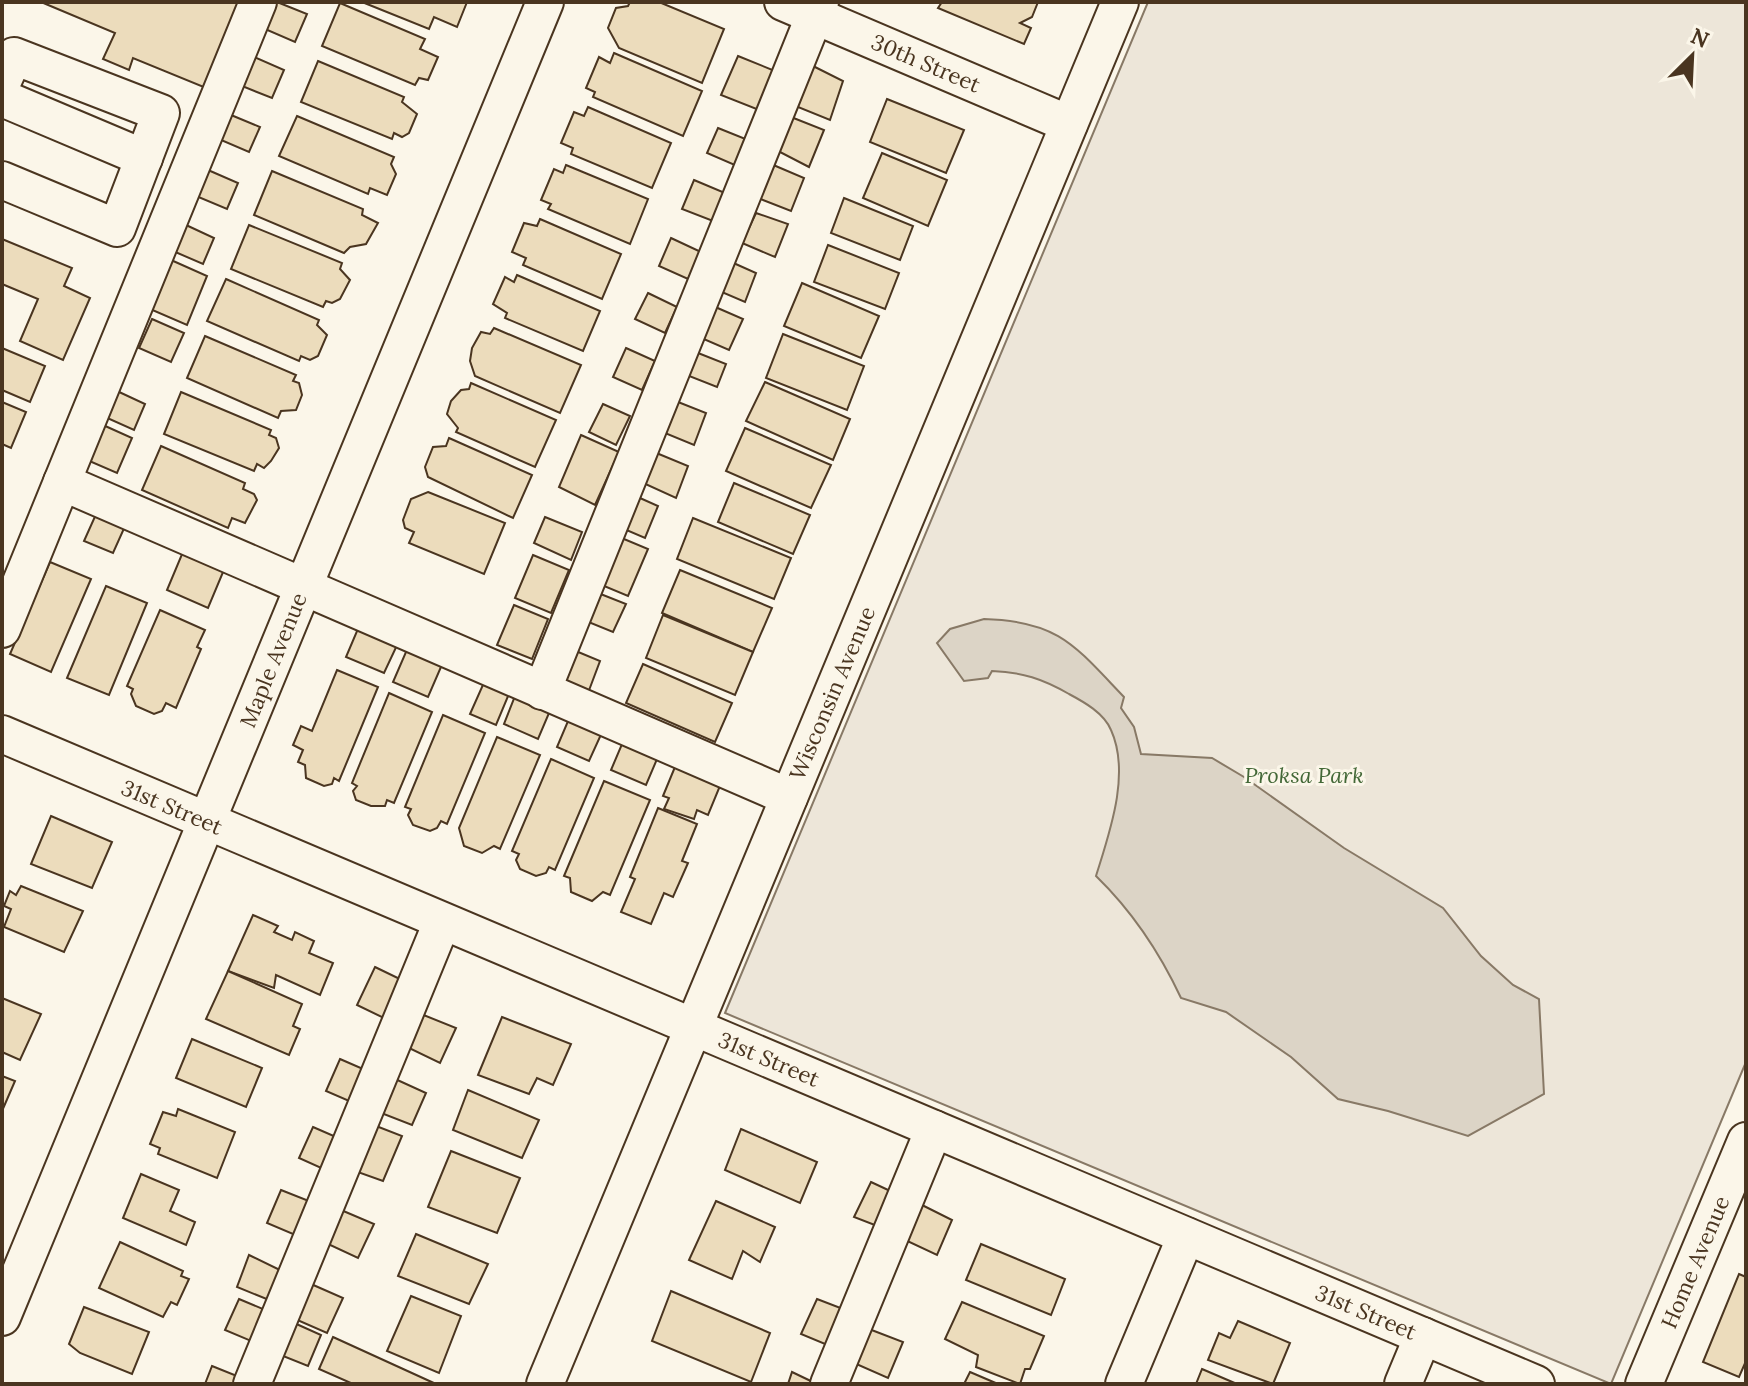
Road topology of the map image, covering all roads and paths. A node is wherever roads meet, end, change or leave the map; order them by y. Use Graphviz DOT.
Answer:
graph roads {
  1 [pos="258,2"];
  2 [pos="545,2"];
  3 [pos="1120,2"];
  4 [pos="806,6"];
  5 [pos="5,77"];
  6 [pos="1069,124"];
  7 [pos="144,158"];
  8 [pos="2,180"];
  9 [pos="62,482"];
  10 [pos="303,587"];
  11 [pos="2,629"];
  12 [pos="542,691"];
  13 [pos="2,734"];
  14 [pos="789,797"];
  15 [pos="206,822"];
  16 [pos="442,922"];
  17 [pos="693,1027"];
  18 [pos="934,1129"];
  19 [pos="1746,1141"];
  20 [pos="1736,1192"];
  21 [pos="1186,1236"];
  22 [pos="2,1317"];
  23 [pos="1423,1336"];
  24 [pos="252,1384"];
  25 [pos="545,1384"];
  26 [pos="829,1384"];
  27 [pos="1124,1384"];
  28 [pos="1403,1384"];
  29 [pos="1536,1384"];
  30 [pos="1644,1384"];
  1 -- 9 [label="street"];
  2 -- 10 [label="street, Maple Avenue"];
  3 -- 6 [label="street, Wisconsin Avenue"];
  4 -- 6 [label="street, 30th Street"];
  4 -- 12 [label="street"];
  5 -- 7 [label="street"];
  5 -- 7 [label="street"];
  6 -- 14 [label="street, Wisconsin Avenue"];
  7 -- 8 [label="street"];
  9 -- 10 [label="street"];
  9 -- 11 [label="street"];
  10 -- 12 [label="street"];
  10 -- 15 [label="street, Maple Avenue"];
  12 -- 14 [label="street"];
  13 -- 15 [label="street, 31st Street"];
  14 -- 17 [label="street, Wisconsin Avenue"];
  15 -- 16 [label="street, 31st Street"];
  15 -- 22 [label="street, Maple Avenue"];
  16 -- 17 [label="street, 31st Street"];
  16 -- 24 [label="street"];
  17 -- 18 [label="street, 31st Street"];
  17 -- 25 [label="street, Wisconsin Avenue"];
  18 -- 21 [label="street, 31st Street"];
  18 -- 26 [label="street"];
  19 -- 20 [label="street, Home Avenue"];
  20 -- 30 [label="street, Home Avenue"];
  21 -- 23 [label="street, 31st Street"];
  21 -- 27 [label="street"];
  23 -- 28 [label="street"];
  23 -- 29 [label="street, 31st Street"];
}
